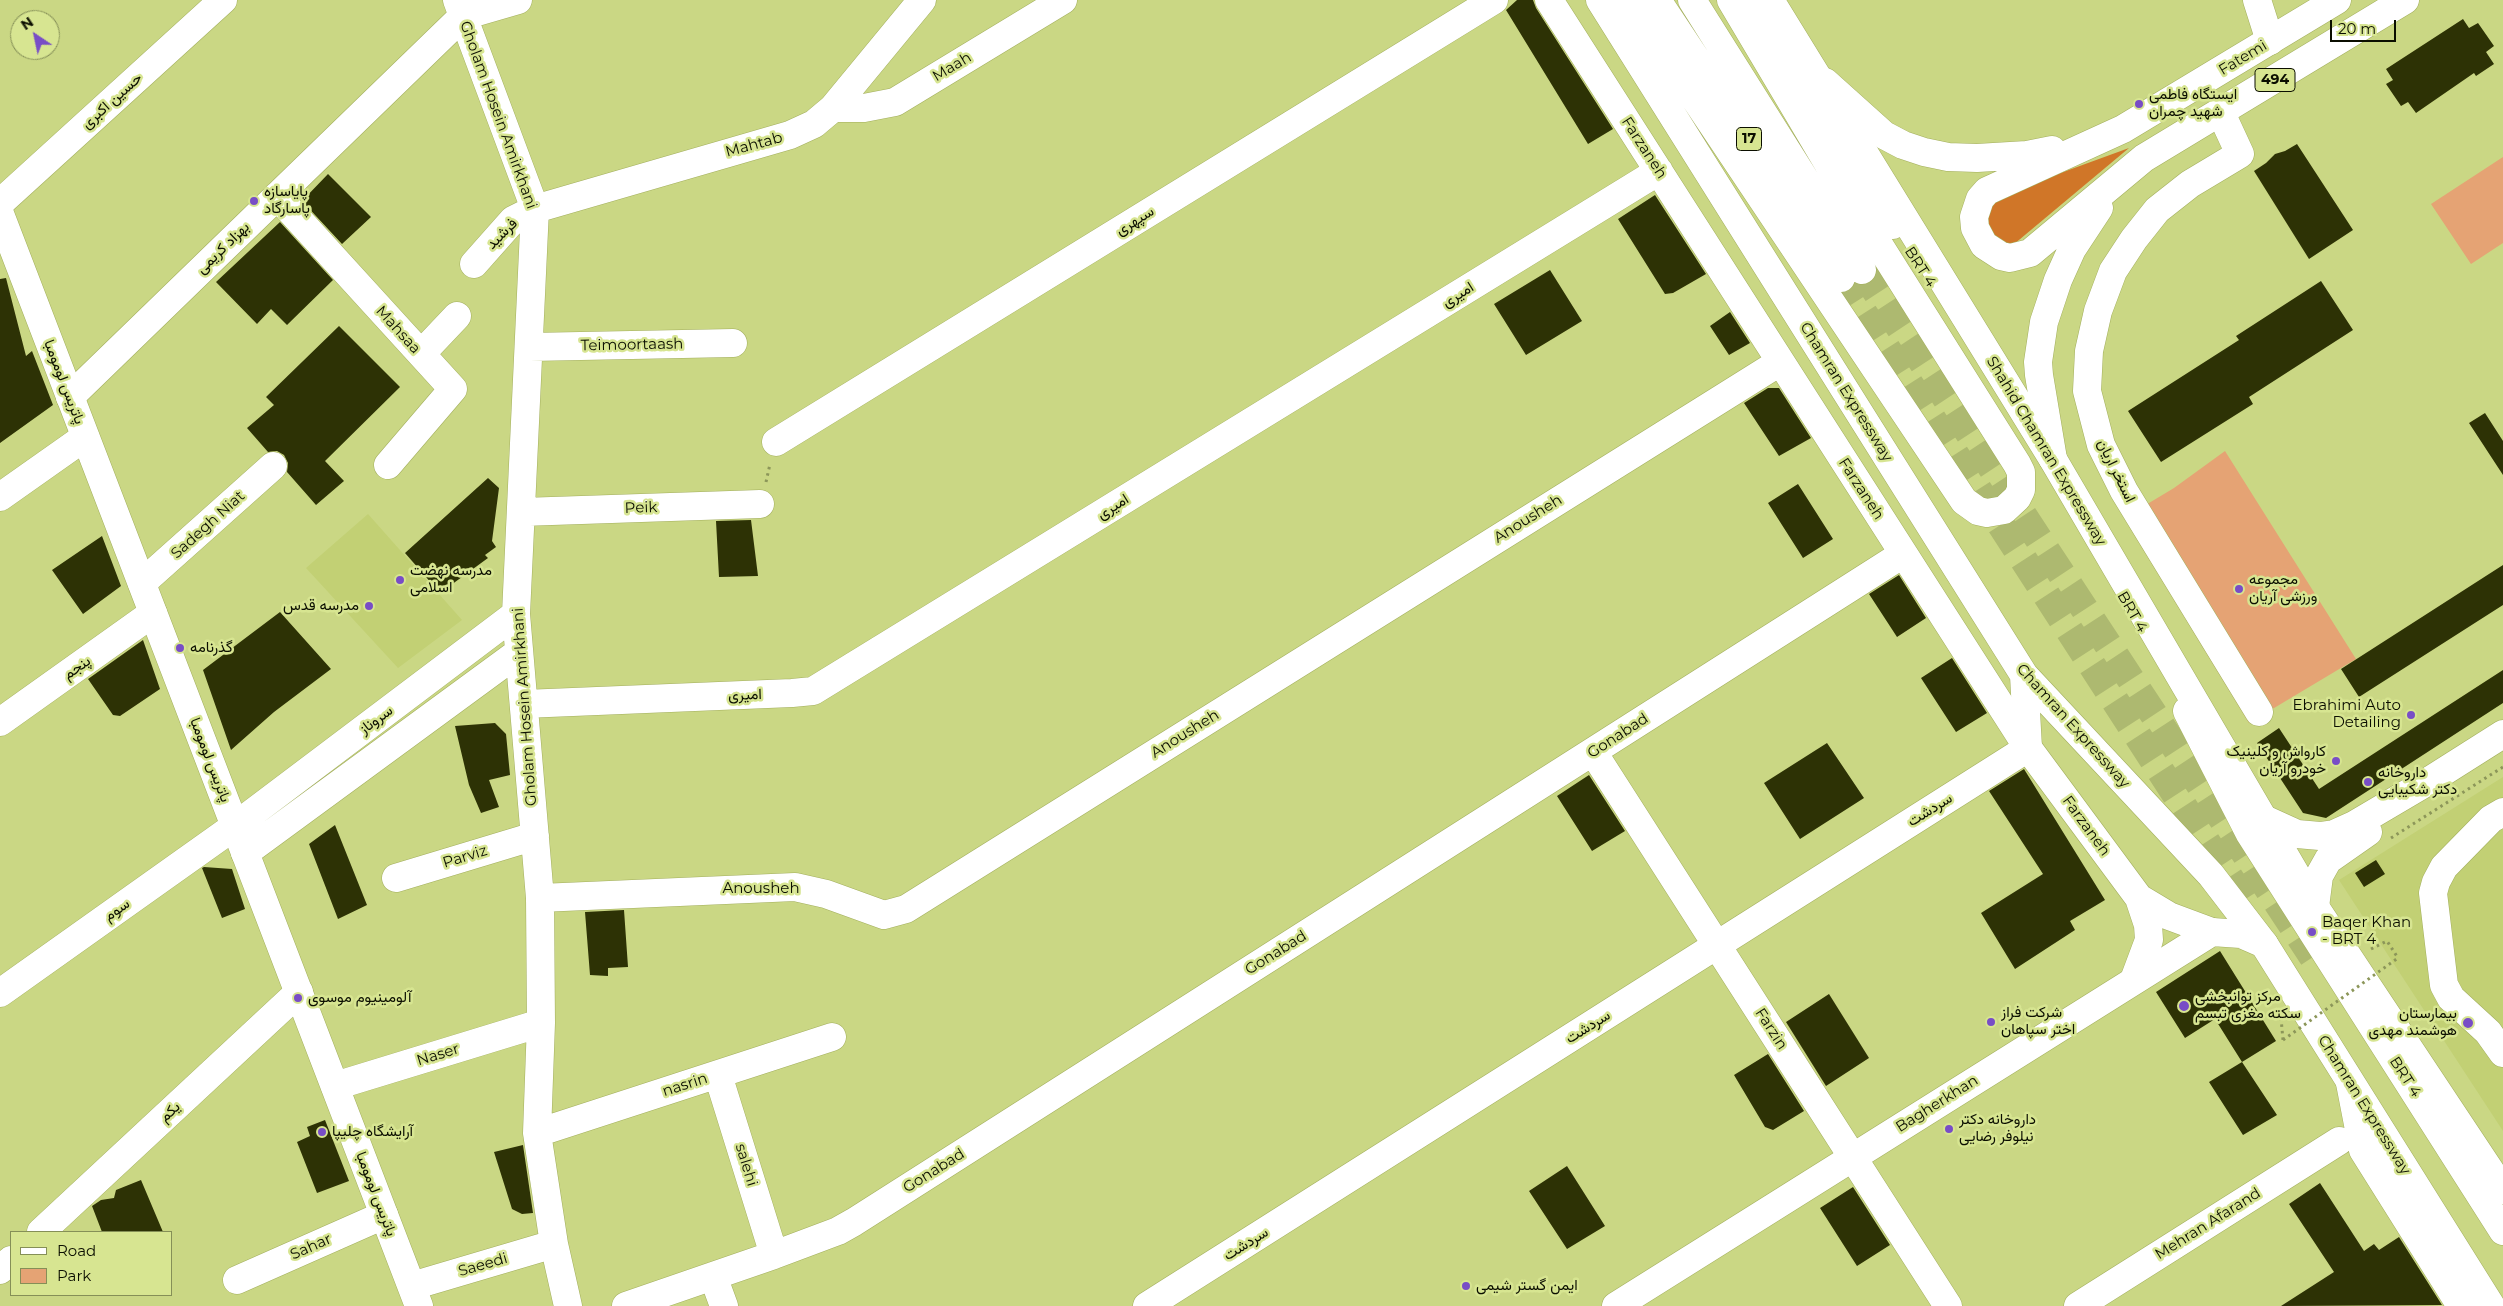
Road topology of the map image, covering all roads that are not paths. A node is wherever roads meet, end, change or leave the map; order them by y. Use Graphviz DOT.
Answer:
graph roads {
  1 [pos="223,0"];
  2 [pos="518,0"];
  3 [pos="922,0"];
  4 [pos="1063,0"];
  5 [pos="1494,0"];
  6 [pos="1549,0"];
  7 [pos="1600,0"];
  8 [pos="1629,0"];
  9 [pos="1657,0"];
  10 [pos="1692,0"];
  11 [pos="1731,0"];
  12 [pos="1750,0"];
  13 [pos="1770,0"];
  14 [pos="2257,0"];
  15 [pos="2336,0"];
  16 [pos="2405,0"];
  17 [pos="460,8"];
  18 [pos="2270,41"];
  19 [pos="1812,70"];
  20 [pos="833,108"];
  21 [pos="2221,113"];
  22 [pos="2123,129"];
  23 [pos="2144,158"];
  24 [pos="1659,171"];
  25 [pos="277,196"];
  26 [pos="0,203"];
  27 [pos="535,209"];
  28 [pos="0,214"];
  29 [pos="6,248"];
  30 [pos="474,264"];
  31 [pos="457,316"];
  32 [pos="733,342"];
  33 [pos="530,346"];
  34 [pos="421,354"];
  35 [pos="1780,362"];
  36 [pos="70,397"];
  37 [pos="85,437"];
  38 [pos="776,442"];
  39 [pos="2054,461"];
  40 [pos="388,465"];
  41 [pos="273,466"];
  42 [pos="0,497"];
  43 [pos="760,504"];
  44 [pos="522,512"];
  45 [pos="1903,554"];
  46 [pos="142,583"];
  47 [pos="153,613"];
  48 [pos="516,614"];
  49 [pos="519,652"];
  50 [pos="2024,675"];
  51 [pos="524,704"];
  52 [pos="2259,712"];
  53 [pos="0,722"];
  54 [pos="365,728"];
  55 [pos="2503,734"];
  56 [pos="2503,747"];
  57 [pos="2028,748"];
  58 [pos="382,751"];
  59 [pos="1593,752"];
  60 [pos="2428,788"];
  61 [pos="2503,812"];
  62 [pos="2264,819"];
  63 [pos="235,826"];
  64 [pos="534,836"];
  65 [pos="245,852"];
  66 [pos="396,878"];
  67 [pos="540,898"];
  68 [pos="2139,898"];
  69 [pos="2315,907"];
  70 [pos="2212,932"];
  71 [pos="2264,944"];
  72 [pos="1717,945"];
  73 [pos="2134,980"];
  74 [pos="299,992"];
  75 [pos="0,993"];
  76 [pos="541,1023"];
  77 [pos="832,1036"];
  78 [pos="2503,1053"];
  79 [pos="718,1074"];
  80 [pos="2350,1083"];
  81 [pos="335,1086"];
  82 [pos="538,1133"];
  83 [pos="2339,1141"];
  84 [pos="1853,1157"];
  85 [pos="2503,1190"];
  86 [pos="384,1215"];
  87 [pos="42,1231"];
  88 [pos="2503,1231"];
  89 [pos="554,1244"];
  90 [pos="774,1255"];
  91 [pos="10,1261"];
  92 [pos="0,1270"];
  93 [pos="713,1276"];
  94 [pos="237,1280"];
  95 [pos="416,1296"];
  96 [pos="568,1306"];
  97 [pos="626,1306"];
  98 [pos="724,1306"];
  99 [pos="1147,1306"];
  100 [pos="1616,1306"];
  101 [pos="1948,1306"];
  102 [pos="2078,1306"];
  103 [pos="2461,1306"];
  104 [pos="2491,1306"];
  1 -- 26 [label="main road, حسین اکبری"];
  2 -- 17 [label="main road"];
  3 -- 20 [label="main road, Mahtab"];
  4 -- 20 [label="main road, Maah"];
  5 -- 38 [label="main road, سپهری"];
  6 -- 24 [label="main road, Farzaneh"];
  7 -- 50 [label="main road, Chamran Expressway"];
  8 -- 11 [label="main road"];
  9 -- 10 [label="main road, 17"];
  12 -- 88 [label="main road, BRT 4"];
  13 -- 19 [label="main road, Shahid Chamran Expressway"];
  14 -- 18 [label="main road"];
  15 -- 18 [label="main road, Fatemi / 494"];
  16 -- 21 [label="main road, 494"];
  17 -- 25 [label="main road, بهزاد کریمی"];
  17 -- 27 [label="main road, Gholam Hosein Amirkhani"];
  18 -- 22 [label="main road, Fatemi / 494"];
  19 -- 22 [label="main road"];
  19 -- 39 [label="main road, Shahid Chamran Expressway"];
  20 -- 27 [label="main road, Mahtab"];
  21 -- 23 [label="main road, 494"];
  21 -- 52 [label="main road, استخر اریان"];
  22 -- 23 [label="main road"];
  23 -- 39 [label="main road"];
  24 -- 35 [label="main road, Farzaneh"];
  24 -- 51 [label="main road, امیری"];
  25 -- 34 [label="main road, Mahsaa"];
  25 -- 36 [label="main road, بهزاد کریمی"];
  27 -- 30 [label="main road, فرشید"];
  27 -- 33 [label="main road, Gholam Hosein Amirkhani"];
  28 -- 29 [label="main road, پاتریس لومومبا"];
  29 -- 36 [label="main road, پاتریس لومومبا"];
  31 -- 34 [label="main road"];
  32 -- 33 [label="main road, Teimoortaash"];
  33 -- 44 [label="main road, Gholam Hosein Amirkhani"];
  34 -- 40 [label="main road, Mahsaa"];
  35 -- 45 [label="main road, Farzaneh"];
  35 -- 67 [label="main road, Anousheh"];
  36 -- 37 [label="main road, پاتریس لومومبا"];
  37 -- 42 [label="main road"];
  37 -- 46 [label="main road, پاتریس لومومبا"];
  39 -- 62 [label="main road, Shahid Chamran Expressway"];
  41 -- 46 [label="main road, Sadegh Niat"];
  43 -- 44 [label="main road, Peik"];
  44 -- 48 [label="main road, Gholam Hosein Amirkhani"];
  45 -- 57 [label="main road, Farzaneh"];
  45 -- 59 [label="main road, Gonabad"];
  46 -- 47 [label="main road, پاتریس لومومبا"];
  47 -- 53 [label="main road, پنجم"];
  47 -- 63 [label="main road, پاتریس لومومبا"];
  48 -- 49 [label="main road, Gholam Hosein Amirkhani"];
  48 -- 54 [label="main road, سروناز"];
  49 -- 51 [label="main road, Gholam Hosein Amirkhani"];
  49 -- 58 [label="main road, سروناز"];
  50 -- 57 [label="main road"];
  50 -- 71 [label="main road, Chamran Expressway"];
  51 -- 64 [label="main road, Gholam Hosein Amirkhani"];
  54 -- 58 [label="main road"];
  54 -- 63 [label="main road, سروناز"];
  55 -- 60 [label="main road"];
  56 -- 60 [label="main road"];
  57 -- 68 [label="main road, Farzaneh"];
  57 -- 72 [label="main road, سردشت"];
  58 -- 65 [label="main road, سروناز"];
  59 -- 72 [label="main road, Farzin"];
  59 -- 90 [label="main road, Gonabad"];
  60 -- 62 [label="main road"];
  60 -- 69 [label="main road"];
  61 -- 78 [label="main road"];
  62 -- 69 [label="main road, Shahid Chamran Expressway"];
  63 -- 65 [label="main road, پاتریس لومومبا"];
  63 -- 75 [label="main road, سوم"];
  64 -- 66 [label="main road, Parviz"];
  64 -- 67 [label="main road, Gholam Hosein Amirkhani"];
  65 -- 74 [label="main road, پاتریس لومومبا"];
  67 -- 76 [label="main road, Gholam Hosein Amirkhani"];
  68 -- 70 [label="main road"];
  68 -- 73 [label="main road, Farzaneh"];
  69 -- 85 [label="main road"];
  70 -- 71 [label="main road"];
  70 -- 73 [label="main road, Bagherkhan"];
  71 -- 80 [label="main road, Chamran Expressway"];
  72 -- 84 [label="main road, Farzin"];
  72 -- 99 [label="main road, سردشت"];
  73 -- 84 [label="main road, Bagherkhan"];
  74 -- 81 [label="main road, پاتریس لومومبا"];
  74 -- 87 [label="main road, یکم"];
  76 -- 81 [label="main road, Naser"];
  76 -- 82 [label="main road, Gholam Hosein Amirkhani"];
  77 -- 79 [label="main road, nasrin"];
  79 -- 82 [label="main road, nasrin"];
  79 -- 90 [label="main road, salehi"];
  80 -- 103 [label="main road"];
  80 -- 104 [label="main road, Chamran Expressway"];
  81 -- 86 [label="main road, پاتریس لومومبا"];
  82 -- 89 [label="main road, Gholam Hosein Amirkhani"];
  83 -- 102 [label="main road, Mehran Afarand"];
  84 -- 100 [label="main road, Bagherkhan"];
  84 -- 101 [label="main road, Farzin"];
  86 -- 94 [label="main road, Sahar"];
  86 -- 95 [label="main road, پاتریس لومومبا"];
  89 -- 95 [label="main road, Saeedi"];
  89 -- 96 [label="main road, Gholam Hosein Amirkhani"];
  90 -- 93 [label="main road, Gonabad"];
  91 -- 92 [label="main road"];
  93 -- 97 [label="main road, Gonabad"];
  93 -- 98 [label="main road"];
}
